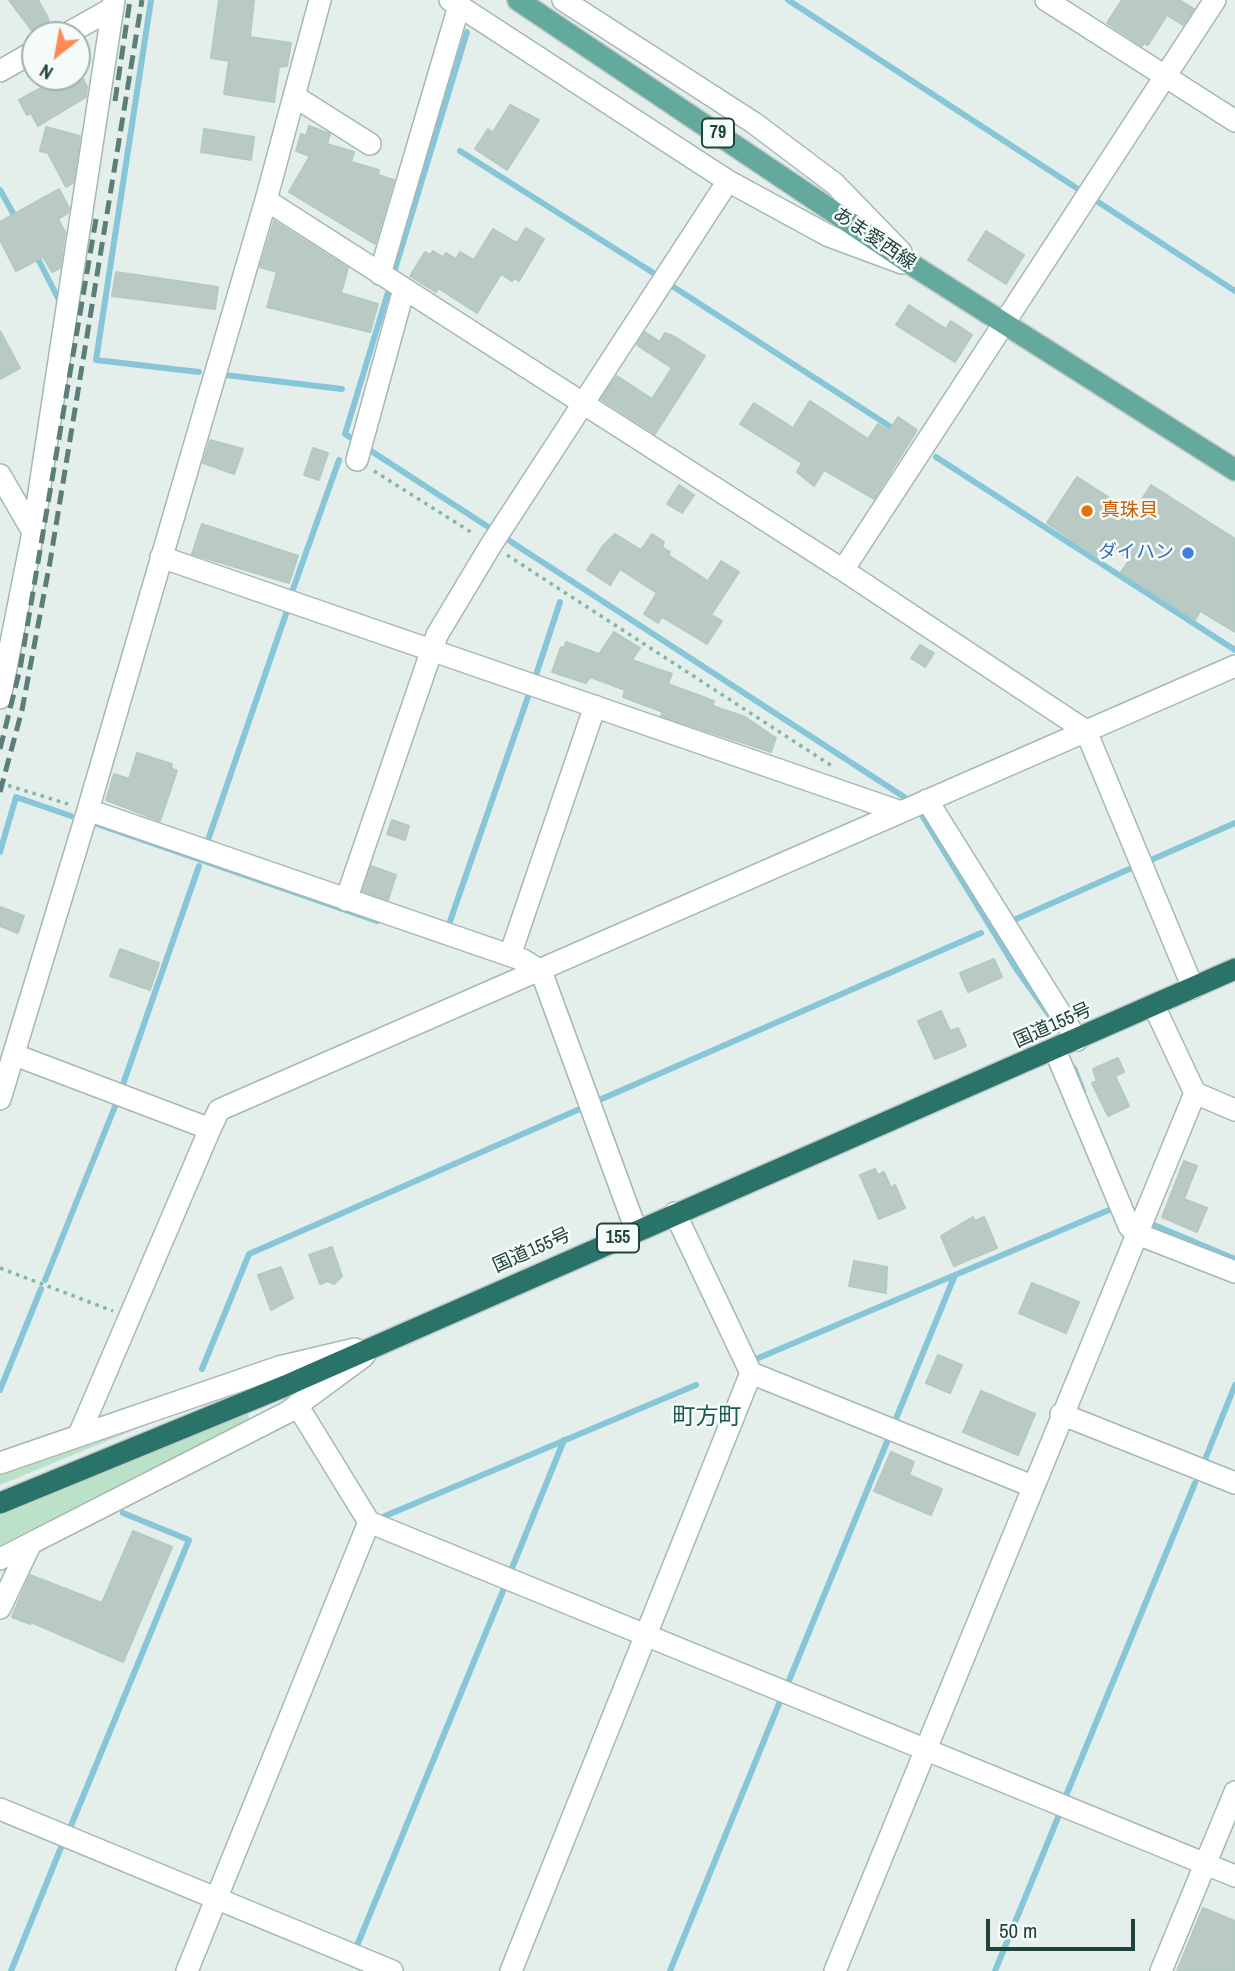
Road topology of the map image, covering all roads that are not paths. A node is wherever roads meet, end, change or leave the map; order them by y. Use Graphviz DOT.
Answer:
graph roads {
  1 [pos="320,0"];
  2 [pos="518,0"];
  3 [pos="563,0"];
  4 [pos="1046,0"];
  5 [pos="1215,0"];
  6 [pos="455,3"];
  7 [pos="114,4"];
  8 [pos="595,9"];
  9 [pos="87,21"];
  10 [pos="21,59"];
  11 [pos="0,71"];
  12 [pos="1166,76"];
  13 [pos="294,96"];
  14 [pos="1235,121"];
  15 [pos="370,144"];
  16 [pos="728,181"];
  17 [pos="266,200"];
  18 [pos="917,268"];
  19 [pos="392,282"];
  20 [pos="1006,322"];
  21 [pos="582,404"];
  22 [pos="360,449"];
  23 [pos="1235,470"];
  24 [pos="0,475"];
  25 [pos="33,532"];
  26 [pos="161,557"];
  27 [pos="843,570"];
  28 [pos="430,649"];
  29 [pos="1235,666"];
  30 [pos="0,698"];
  31 [pos="595,706"];
  32 [pos="1086,731"];
  33 [pos="926,801"];
  34 [pos="88,810"];
  35 [pos="901,812"];
  36 [pos="346,900"];
  37 [pos="510,955"];
  38 [pos="1235,969"];
  39 [pos="541,971"];
  40 [pos="1193,988"];
  41 [pos="1154,1006"];
  42 [pos="1077,1040"];
  43 [pos="1055,1050"];
  44 [pos="15,1055"];
  45 [pos="1195,1093"];
  46 [pos="0,1099"];
  47 [pos="1235,1110"];
  48 [pos="210,1129"];
  49 [pos="675,1213"];
  50 [pos="636,1230"];
  51 [pos="1135,1233"];
  52 [pos="1235,1272"];
  53 [pos="384,1342"];
  54 [pos="751,1373"];
  55 [pos="297,1405"];
  56 [pos="1061,1414"];
  57 [pos="79,1435"];
  58 [pos="0,1463"];
  59 [pos="1235,1483"];
  60 [pos="1032,1486"];
  61 [pos="0,1503"];
  62 [pos="369,1522"];
  63 [pos="31,1543"];
  64 [pos="0,1559"];
  65 [pos="0,1608"];
  66 [pos="647,1633"];
  67 [pos="924,1748"];
  68 [pos="1235,1792"];
  69 [pos="0,1809"];
  70 [pos="1205,1863"];
  71 [pos="1235,1876"];
  72 [pos="218,1898"];
  73 [pos="187,1971"];
  74 [pos="392,1971"];
  75 [pos="511,1971"];
  76 [pos="835,1971"];
  77 [pos="1161,1971"];
  1 -- 13 [label="street"];
  2 -- 18 [label="main road, あま愛西線 / 79"];
  3 -- 8 [label="street"];
  4 -- 12 [label="street"];
  5 -- 12 [label="street"];
  6 -- 16 [label="street"];
  6 -- 19 [label="street"];
  7 -- 9 [label="street"];
  7 -- 25 [label="street"];
  8 -- 18 [label="street"];
  10 -- 11 [label="street"];
  12 -- 14 [label="street"];
  12 -- 20 [label="street"];
  13 -- 15 [label="street"];
  13 -- 17 [label="street"];
  16 -- 18 [label="street"];
  16 -- 21 [label="street"];
  17 -- 19 [label="street"];
  17 -- 26 [label="street"];
  18 -- 20 [label="main road, あま愛西線 / 79"];
  19 -- 21 [label="street"];
  19 -- 22 [label="street"];
  20 -- 23 [label="main road, あま愛西線 / 79"];
  20 -- 27 [label="street"];
  21 -- 27 [label="street"];
  21 -- 28 [label="street"];
  24 -- 25 [label="street"];
  25 -- 30 [label="street"];
  26 -- 28 [label="street"];
  26 -- 34 [label="street"];
  27 -- 32 [label="street"];
  28 -- 31 [label="street"];
  28 -- 36 [label="street"];
  29 -- 32 [label="street"];
  31 -- 35 [label="street"];
  31 -- 37 [label="street"];
  32 -- 33 [label="street"];
  32 -- 40 [label="street"];
  33 -- 35 [label="street"];
  33 -- 42 [label="street"];
  34 -- 36 [label="street"];
  34 -- 44 [label="street"];
  35 -- 39 [label="street"];
  36 -- 37 [label="street"];
  37 -- 39 [label="street"];
  38 -- 40 [label="highway, 国道155号 / 155"];
  39 -- 48 [label="street"];
  39 -- 50 [label="street"];
  40 -- 41 [label="highway, 国道155号 / 155"];
  41 -- 42 [label="highway, 国道155号 / 155"];
  41 -- 45 [label="street"];
  42 -- 43 [label="highway, 国道155号 / 155"];
  43 -- 49 [label="highway, 国道155号 / 155"];
  43 -- 51 [label="street"];
  44 -- 46 [label="street"];
  44 -- 48 [label="street"];
  45 -- 47 [label="street"];
  45 -- 51 [label="street"];
  48 -- 57 [label="street"];
  49 -- 50 [label="highway, 国道155号 / 155"];
  49 -- 54 [label="street"];
  50 -- 53 [label="highway, 国道155号 / 155"];
  51 -- 52 [label="street"];
  51 -- 56 [label="street"];
  53 -- 55 [label="street"];
  53 -- 57 [label="street"];
  53 -- 61 [label="highway, 国道155号 / 155"];
  54 -- 60 [label="street"];
  54 -- 66 [label="street"];
  55 -- 62 [label="street"];
  55 -- 63 [label="street"];
  56 -- 59 [label="street"];
  56 -- 60 [label="street"];
  57 -- 58 [label="street"];
  60 -- 67 [label="street"];
  62 -- 66 [label="street"];
  62 -- 72 [label="street"];
  63 -- 64 [label="street"];
  63 -- 65 [label="street"];
  66 -- 67 [label="street"];
  66 -- 75 [label="street"];
  67 -- 70 [label="street"];
  67 -- 76 [label="street"];
  68 -- 70 [label="street"];
  69 -- 72 [label="street"];
  70 -- 71 [label="street"];
  70 -- 77 [label="street"];
  72 -- 73 [label="street"];
  72 -- 74 [label="street"];
}
